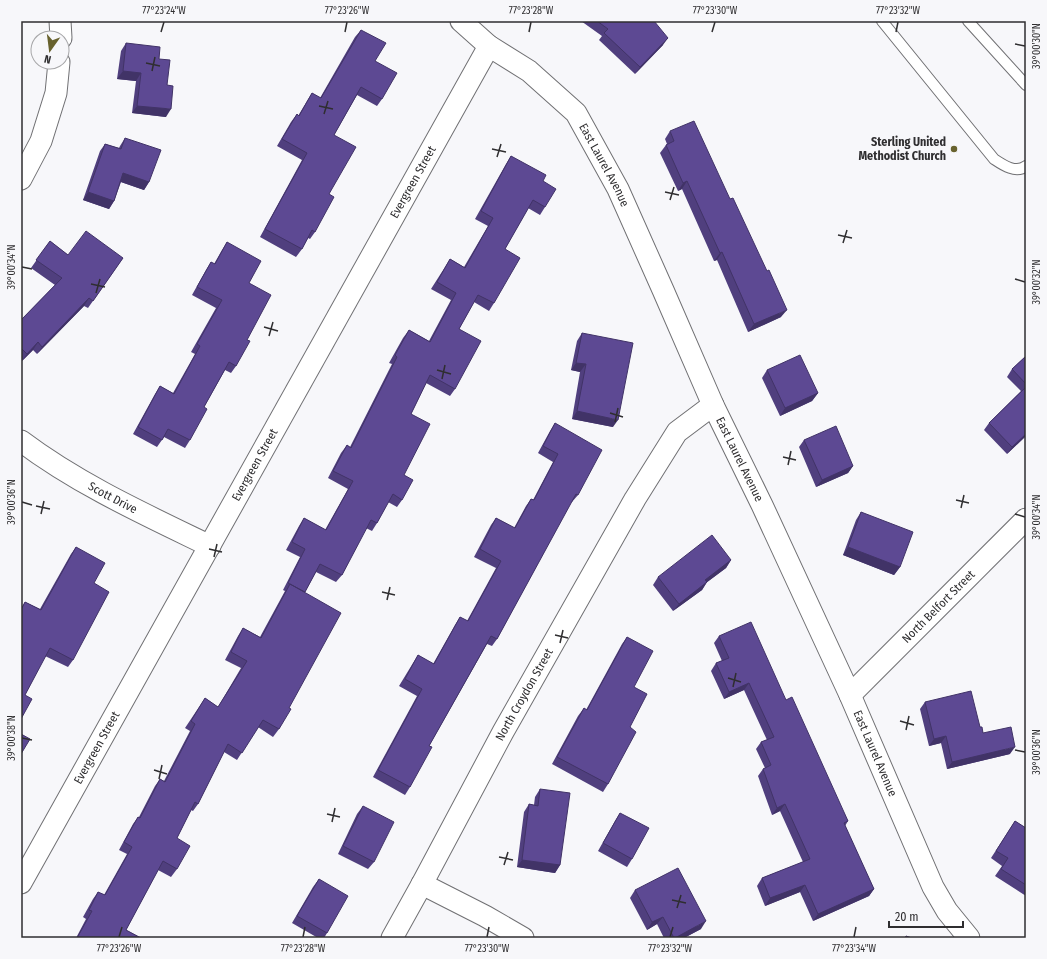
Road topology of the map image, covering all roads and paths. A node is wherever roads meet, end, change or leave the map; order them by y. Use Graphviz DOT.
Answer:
graph roads {
  1 [pos="461,21"];
  2 [pos="882,21"];
  3 [pos="968,21"];
  4 [pos="489,46"];
  5 [pos="58,70"];
  6 [pos="1026,85"];
  7 [pos="1026,166"];
  8 [pos="21,179"];
  9 [pos="713,405"];
  10 [pos="21,441"];
  11 [pos="1026,519"];
  12 [pos="210,546"];
  13 [pos="850,695"];
  14 [pos="21,883"];
  15 [pos="422,884"];
  16 [pos="392,938"];
  17 [pos="524,938"];
  18 [pos="969,938"];
  1 -- 4 [label="street, East Laurel Avenue"];
  2 -- 7 [label="lane"];
  3 -- 6 [label="lane"];
  4 -- 9 [label="street, East Laurel Avenue"];
  4 -- 12 [label="street, Evergreen Street"];
  5 -- 8 [label="street"];
  9 -- 13 [label="street, East Laurel Avenue"];
  9 -- 15 [label="street, North Croydon Street"];
  10 -- 12 [label="street, Scott Drive"];
  11 -- 13 [label="street, North Belfort Street"];
  12 -- 14 [label="street, Evergreen Street"];
  13 -- 18 [label="street, East Laurel Avenue"];
  15 -- 16 [label="street, North Croydon Street"];
  15 -- 17 [label="street"];
}
